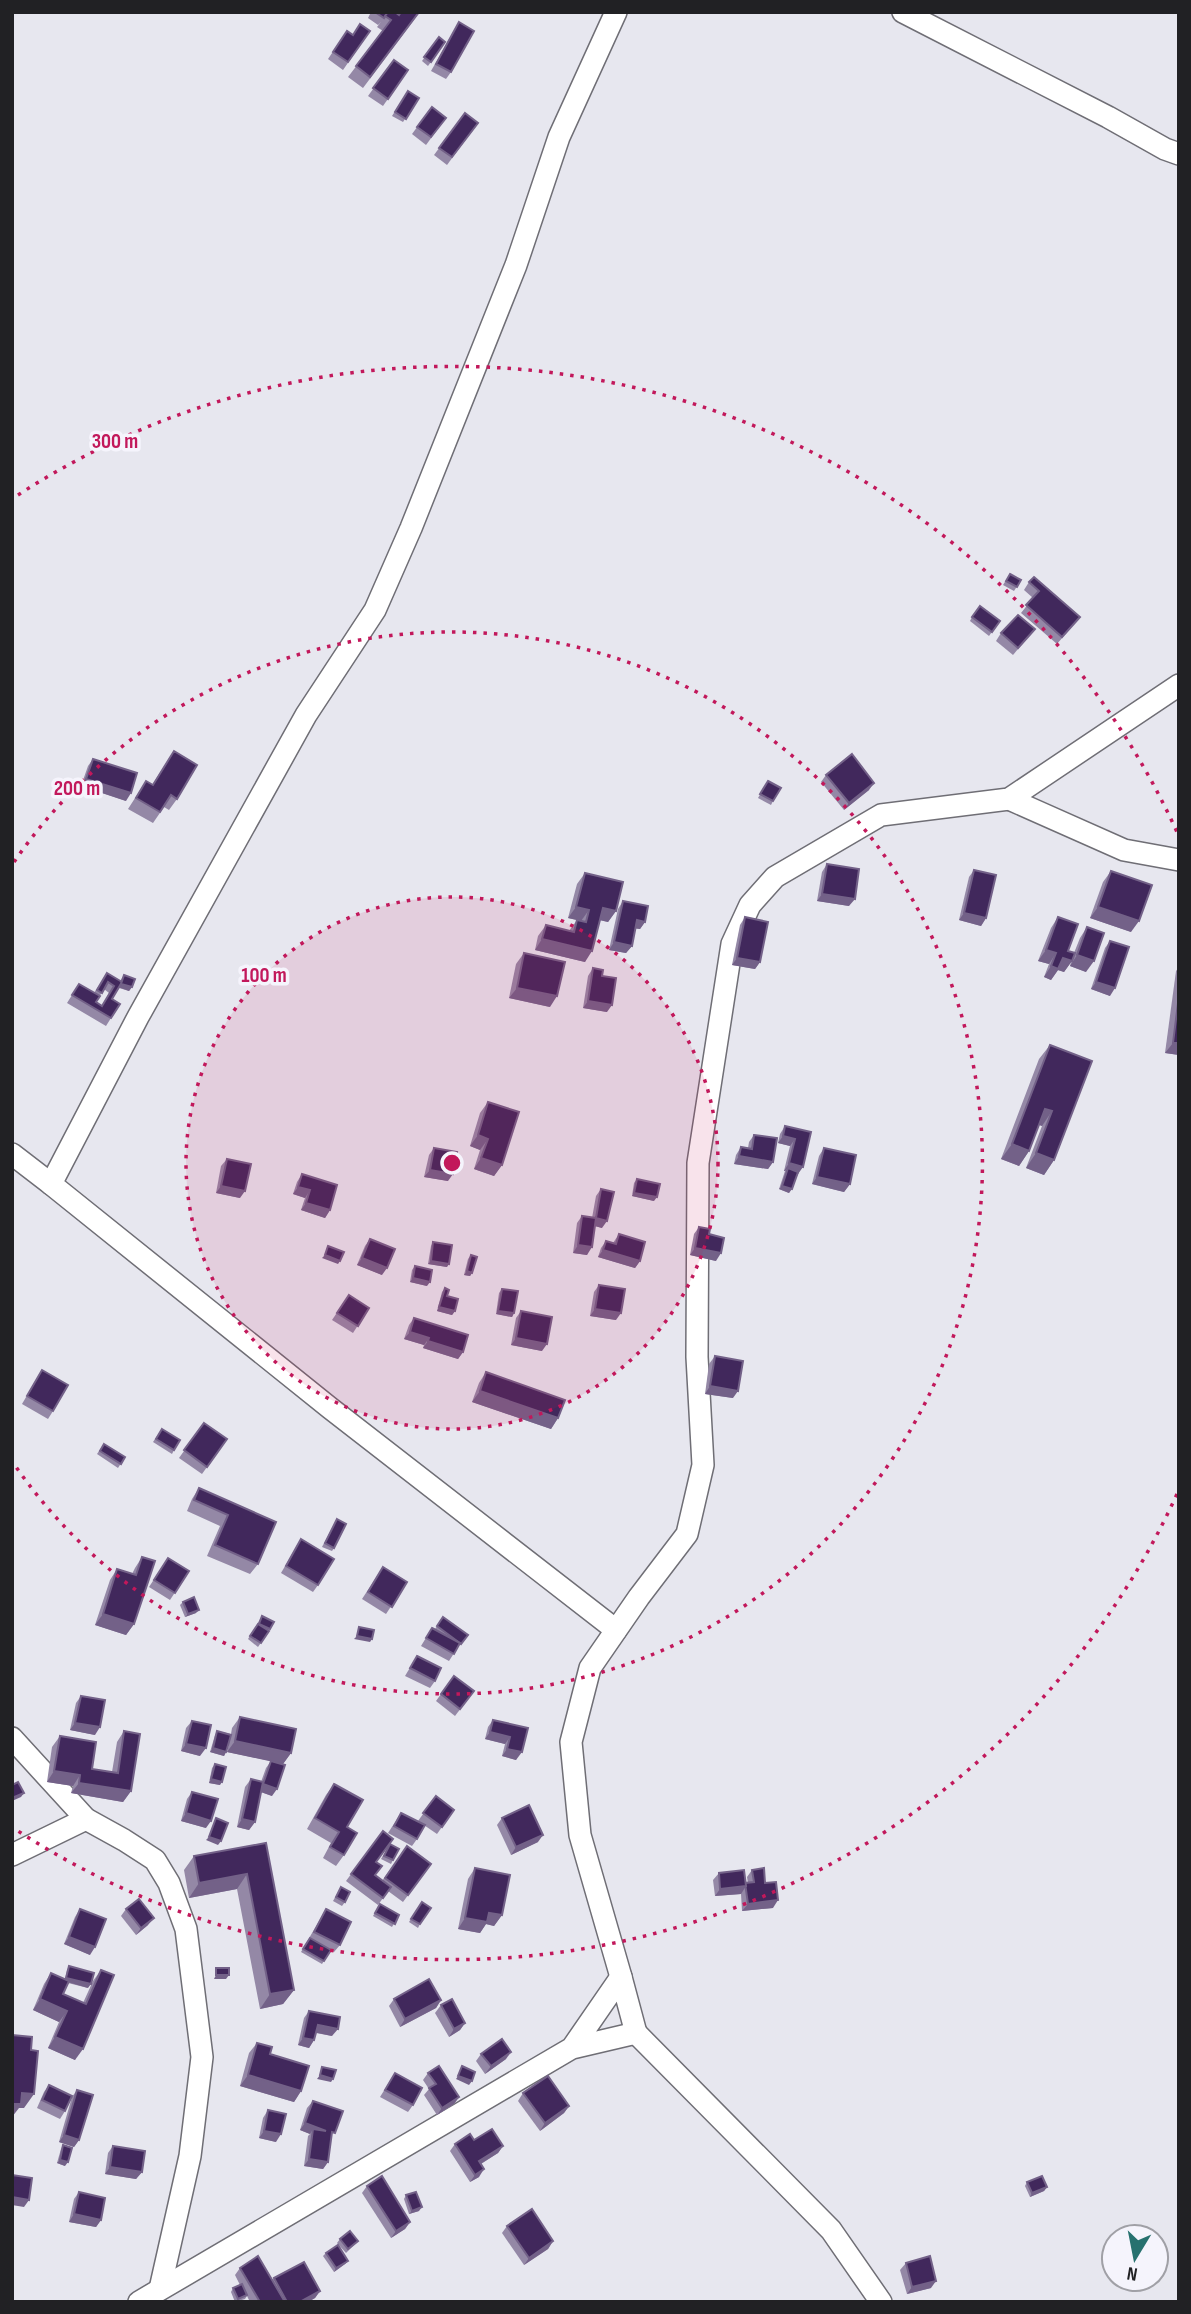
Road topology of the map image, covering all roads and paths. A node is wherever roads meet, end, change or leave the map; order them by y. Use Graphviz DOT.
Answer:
graph roads {
  1 [pos="617,12"];
  2 [pos="903,12"];
  3 [pos="1179,154"];
  4 [pos="1179,685"];
  5 [pos="1009,799"];
  6 [pos="1179,860"];
  7 [pos="12,1154"];
  8 [pos="51,1184"];
  9 [pos="616,1630"];
  10 [pos="12,1738"];
  11 [pos="86,1819"];
  12 [pos="12,1855"];
  13 [pos="621,1977"];
  14 [pos="636,2033"];
  15 [pos="572,2048"];
  16 [pos="159,2290"];
  17 [pos="139,2302"];
  18 [pos="881,2302"];
  1 -- 8 [label="street"];
  2 -- 3 [label="street"];
  4 -- 5 [label="street"];
  5 -- 6 [label="street"];
  5 -- 9 [label="street"];
  7 -- 8 [label="street"];
  8 -- 9 [label="street"];
  9 -- 13 [label="street"];
  10 -- 11 [label="street"];
  11 -- 12 [label="street"];
  11 -- 16 [label="street"];
  13 -- 14 [label="street"];
  13 -- 15 [label="street"];
  14 -- 15 [label="street"];
  14 -- 18 [label="street"];
  15 -- 16 [label="street"];
  16 -- 17 [label="street"];
}
